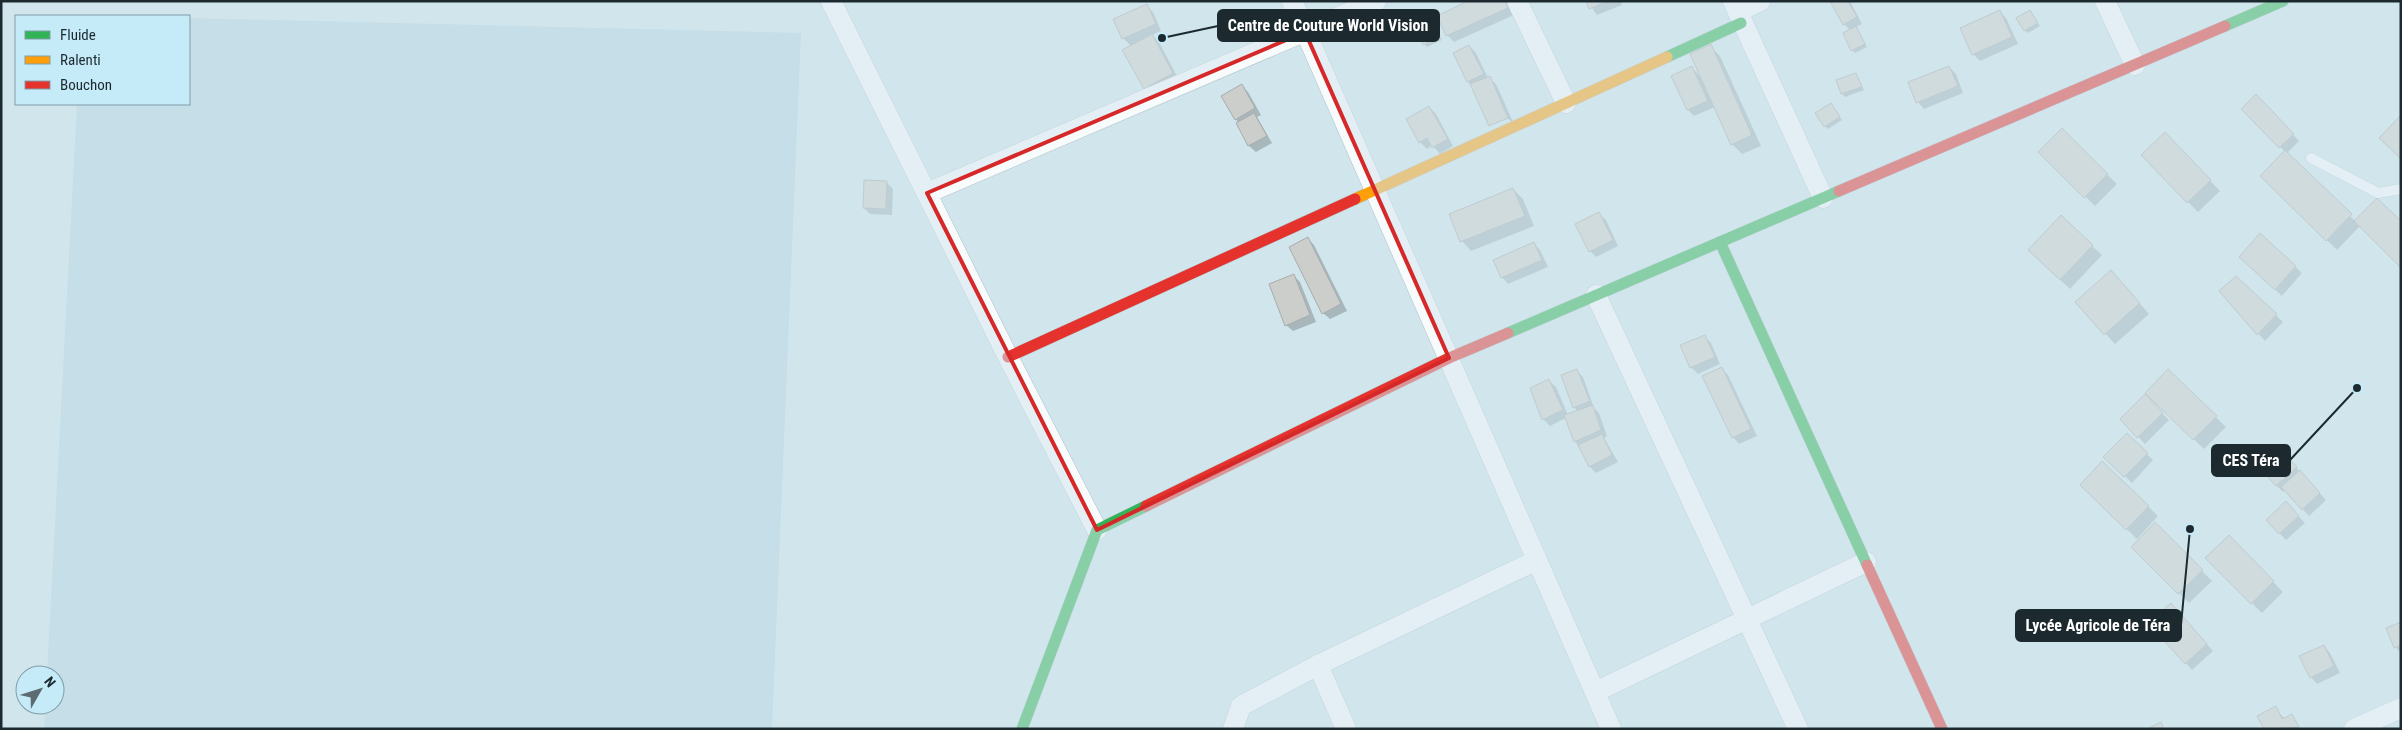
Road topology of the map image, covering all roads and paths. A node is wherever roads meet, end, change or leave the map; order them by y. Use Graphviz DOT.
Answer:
graph roads {
  1 [pos="831,1"];
  2 [pos="1292,1"];
  3 [pos="1376,1"];
  4 [pos="1517,1"];
  5 [pos="1760,1"];
  6 [pos="2105,1"];
  7 [pos="2283,1"];
  8 [pos="1738,12"];
  9 [pos="1305,32"];
  10 [pos="2135,65"];
  11 [pos="1566,103"];
  12 [pos="2311,158"];
  13 [pos="2401,189"];
  14 [pos="1375,190"];
  15 [pos="927,193"];
  16 [pos="1823,198"];
  17 [pos="1720,242"];
  18 [pos="1596,295"];
  19 [pos="1008,357"];
  20 [pos="1449,358"];
  21 [pos="1097,530"];
  22 [pos="1537,560"];
  23 [pos="1866,562"];
  24 [pos="1747,619"];
  25 [pos="1318,665"];
  26 [pos="1595,692"];
  27 [pos="2401,708"];
  28 [pos="1022,729"];
  29 [pos="1233,729"];
  30 [pos="1346,729"];
  31 [pos="1611,729"];
  32 [pos="1798,729"];
  33 [pos="1942,729"];
  34 [pos="2354,729"];
  1 -- 15 [label="street"];
  2 -- 9 [label="street"];
  3 -- 9 [label="street"];
  4 -- 11 [label="street"];
  5 -- 8 [label="street"];
  6 -- 10 [label="street"];
  7 -- 10 [label="street"];
  8 -- 11 [label="street"];
  8 -- 16 [label="street"];
  9 -- 14 [label="street"];
  9 -- 15 [label="street"];
  10 -- 16 [label="street"];
  11 -- 14 [label="street"];
  12 -- 13 [label="lane"];
  14 -- 19 [label="street"];
  14 -- 20 [label="street"];
  15 -- 19 [label="street"];
  16 -- 17 [label="street"];
  17 -- 18 [label="street"];
  17 -- 23 [label="street"];
  18 -- 20 [label="street"];
  18 -- 24 [label="street"];
  19 -- 21 [label="street"];
  20 -- 21 [label="street"];
  20 -- 22 [label="street"];
  21 -- 28 [label="street"];
  22 -- 25 [label="street"];
  22 -- 26 [label="street"];
  23 -- 24 [label="street"];
  23 -- 33 [label="street"];
  24 -- 26 [label="street"];
  24 -- 32 [label="street"];
  25 -- 29 [label="street"];
  25 -- 30 [label="street"];
  26 -- 31 [label="street"];
  27 -- 34 [label="street"];
}
